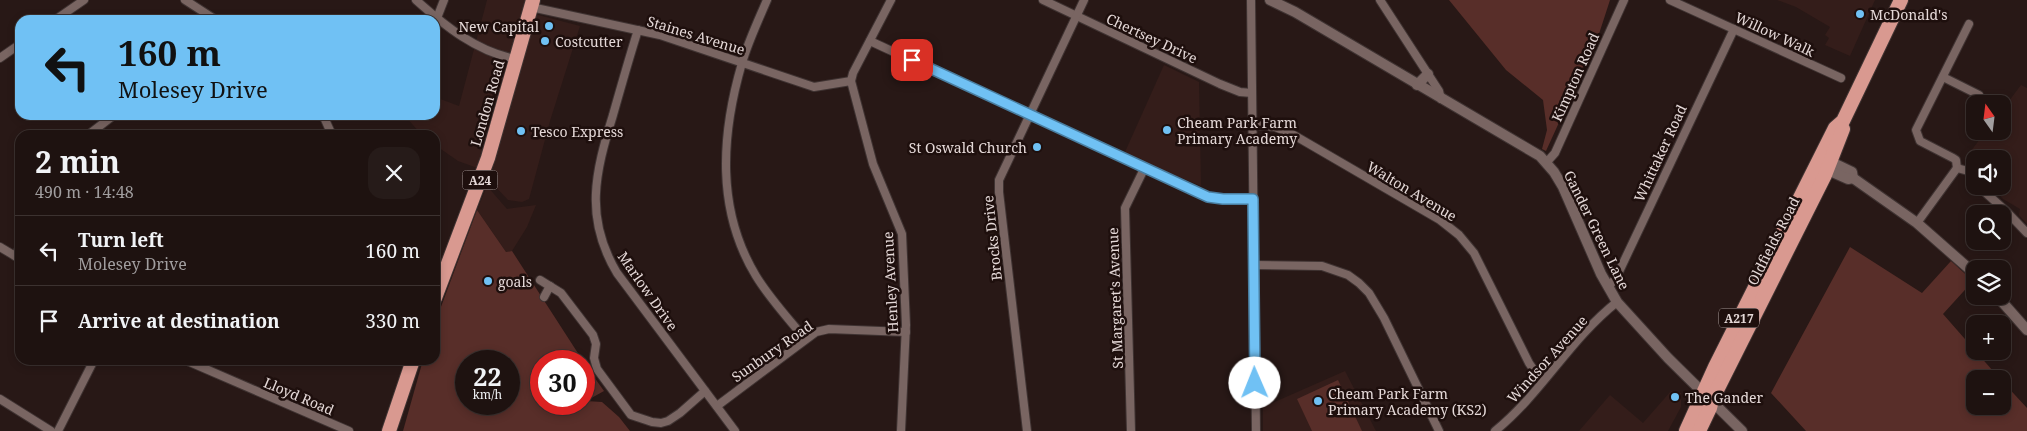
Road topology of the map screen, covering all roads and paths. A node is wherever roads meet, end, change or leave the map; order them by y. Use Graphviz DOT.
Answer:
graph roads {
  1 [pos="84,0"];
  2 [pos="186,0"];
  3 [pos="416,0"];
  4 [pos="444,0"];
  5 [pos="767,0"];
  6 [pos="891,0"];
  7 [pos="1043,0"];
  8 [pos="1084,0"];
  9 [pos="1251,0"];
  10 [pos="1270,0"];
  11 [pos="1380,0"];
  12 [pos="1624,0"];
  13 [pos="1670,0"];
  14 [pos="1901,0"];
  15 [pos="532,4"];
  16 [pos="62,15"];
  17 [pos="208,15"];
  18 [pos="429,15"];
  19 [pos="434,15"];
  20 [pos="1077,16"];
  21 [pos="440,23"];
  22 [pos="1969,24"];
  23 [pos="1734,29"];
  24 [pos="638,30"];
  25 [pos="870,41"];
  26 [pos="15,48"];
  27 [pos="0,58"];
  28 [pos="516,59"];
  29 [pos="742,62"];
  30 [pos="1428,74"];
  31 [pos="1943,77"];
  32 [pos="1842,78"];
  33 [pos="851,81"];
  34 [pos="1417,85"];
  35 [pos="1252,93"];
  36 [pos="1979,95"];
  37 [pos="1441,99"];
  38 [pos="1029,114"];
  39 [pos="108,120"];
  40 [pos="1253,125"];
  41 [pos="94,130"];
  42 [pos="1546,163"];
  43 [pos="1824,164"];
  44 [pos="1957,168"];
  45 [pos="1144,169"];
  46 [pos="1966,170"];
  47 [pos="1988,195"];
  48 [pos="1253,199"];
  49 [pos="1917,223"];
  50 [pos="2027,233"];
  51 [pos="0,247"];
  52 [pos="15,256"];
  53 [pos="1254,266"];
  54 [pos="1966,266"];
  55 [pos="540,280"];
  56 [pos="440,285"];
  57 [pos="550,286"];
  58 [pos="1608,287"];
  59 [pos="544,297"];
  60 [pos="1617,302"];
  61 [pos="2005,305"];
  62 [pos="2027,330"];
  63 [pos="906,332"];
  64 [pos="805,340"];
  65 [pos="91,365"];
  66 [pos="197,365"];
  67 [pos="411,365"];
  68 [pos="1542,382"];
  69 [pos="705,391"];
  70 [pos="1707,395"];
  71 [pos="0,399"];
  72 [pos="717,406"];
  73 [pos="662,427"];
  74 [pos="51,431"];
  75 [pos="58,431"];
  76 [pos="349,431"];
  77 [pos="389,431"];
  78 [pos="735,431"];
  79 [pos="901,431"];
  80 [pos="1027,431"];
  81 [pos="1131,431"];
  82 [pos="1256,431"];
  83 [pos="1439,431"];
  84 [pos="1495,431"];
  85 [pos="1686,431"];
  86 [pos="1699,431"];
  87 [pos="1742,431"];
  1 -- 16 [label="street"];
  2 -- 17 [label="street"];
  3 -- 18 [label="street"];
  4 -- 19 [label="street"];
  5 -- 29 [label="street"];
  6 -- 25 [label="street"];
  7 -- 20 [label="street, Chertsey Drive"];
  8 -- 20 [label="street, Brocks Drive"];
  9 -- 35 [label="street"];
  10 -- 34 [label="street, Gander Green Lane"];
  11 -- 30 [label="street"];
  12 -- 42 [label="street, Kimpton Road"];
  13 -- 23 [label="street, Willow Walk"];
  14 -- 43 [label="highway, Oldfields Road / A217"];
  15 -- 24 [label="street, Staines Avenue"];
  15 -- 28 [label="highway, London Road / A24"];
  20 -- 35 [label="street, Chertsey Drive"];
  20 -- 38 [label="street, Brocks Drive"];
  21 -- 28 [label="street"];
  22 -- 31 [label="street"];
  23 -- 32 [label="street, Willow Walk"];
  23 -- 58 [label="street, Whittaker Road"];
  24 -- 29 [label="street, Staines Avenue"];
  24 -- 69 [label="street, Marlow Drive"];
  25 -- 33 [label="street"];
  25 -- 38 [label="street"];
  26 -- 27 [label="street"];
  28 -- 56 [label="highway, London Road / A24"];
  29 -- 33 [label="street, Staines Avenue"];
  29 -- 64 [label="street"];
  30 -- 34 [label="street"];
  30 -- 37 [label="street"];
  31 -- 36 [label="street"];
  31 -- 44 [label="street"];
  33 -- 63 [label="street, Henley Avenue"];
  34 -- 37 [label="street, Gander Green Lane"];
  35 -- 40 [label="street"];
  37 -- 42 [label="street, Gander Green Lane"];
  38 -- 45 [label="street"];
  38 -- 80 [label="street, Brocks Drive"];
  39 -- 41 [label="street"];
  40 -- 48 [label="street"];
  40 -- 68 [label="street, Walton Avenue"];
  42 -- 58 [label="street, Gander Green Lane"];
  43 -- 49 [label="street"];
  43 -- 70 [label="highway, Oldfields Road / A217"];
  44 -- 46 [label="street"];
  44 -- 49 [label="street"];
  45 -- 48 [label="street"];
  45 -- 81 [label="street, St Margaret's Avenue"];
  47 -- 50 [label="street"];
  48 -- 53 [label="street"];
  49 -- 54 [label="street"];
  51 -- 52 [label="street"];
  53 -- 82 [label="street"];
  53 -- 83 [label="street"];
  55 -- 57 [label="street"];
  57 -- 59 [label="street"];
  57 -- 73 [label="street"];
  58 -- 60 [label="street, Gander Green Lane"];
  60 -- 68 [label="street, Windsor Avenue"];
  60 -- 70 [label="street, Gander Green Lane"];
  61 -- 62 [label="street"];
  63 -- 64 [label="street, Sunbury Road"];
  63 -- 79 [label="street, Henley Avenue"];
  64 -- 72 [label="street, Sunbury Road"];
  65 -- 75 [label="street"];
  66 -- 76 [label="street, Lloyd Road"];
  67 -- 77 [label="highway"];
  68 -- 84 [label="street, Windsor Avenue"];
  69 -- 72 [label="street, Marlow Drive"];
  69 -- 73 [label="street"];
  70 -- 85 [label="highway, A217"];
  70 -- 86 [label="highway, A217"];
  70 -- 87 [label="street, Gander Green Lane"];
  71 -- 74 [label="street"];
  72 -- 78 [label="street, Marlow Drive"];
}
